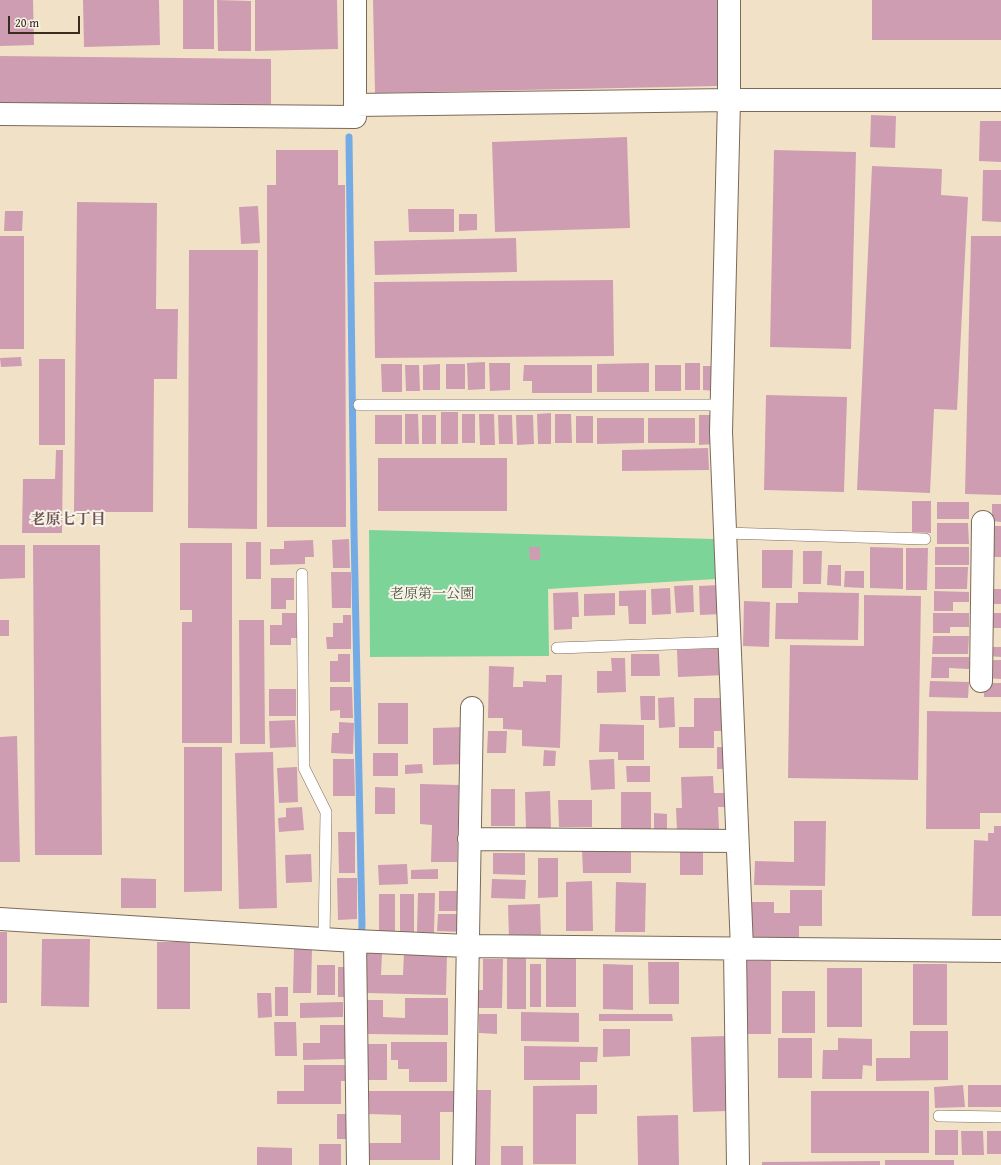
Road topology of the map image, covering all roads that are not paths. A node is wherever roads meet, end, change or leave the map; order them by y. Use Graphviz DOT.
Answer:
graph roads {
  1 [pos="355,0"];
  2 [pos="729,0"];
  3 [pos="729,100"];
  4 [pos="1001,100"];
  5 [pos="0,114"];
  6 [pos="355,117"];
  7 [pos="359,405"];
  8 [pos="721,405"];
  9 [pos="983,522"];
  10 [pos="725,533"];
  11 [pos="925,539"];
  12 [pos="302,574"];
  13 [pos="991,577"];
  14 [pos="729,642"];
  15 [pos="557,648"];
  16 [pos="981,681"];
  17 [pos="472,708"];
  18 [pos="469,839"];
  19 [pos="738,841"];
  20 [pos="0,919"];
  21 [pos="324,939"];
  22 [pos="355,941"];
  23 [pos="467,946"];
  24 [pos="739,949"];
  25 [pos="1001,951"];
  26 [pos="939,1116"];
  27 [pos="1001,1117"];
  28 [pos="358,1165"];
  29 [pos="464,1165"];
  30 [pos="738,1165"];
  1 -- 3 [label="street"];
  2 -- 3 [label="street"];
  3 -- 4 [label="street"];
  3 -- 8 [label="street"];
  5 -- 6 [label="street"];
  7 -- 8 [label="lane"];
  8 -- 10 [label="street"];
  9 -- 13 [label="street"];
  10 -- 11 [label="lane"];
  10 -- 14 [label="street"];
  12 -- 21 [label="lane"];
  13 -- 16 [label="street"];
  14 -- 15 [label="lane"];
  14 -- 19 [label="street"];
  17 -- 18 [label="street"];
  18 -- 19 [label="street"];
  18 -- 23 [label="street"];
  19 -- 24 [label="street"];
  20 -- 21 [label="street"];
  21 -- 22 [label="street"];
  22 -- 23 [label="street"];
  22 -- 28 [label="street"];
  23 -- 24 [label="street"];
  23 -- 29 [label="street"];
  24 -- 25 [label="street"];
  24 -- 30 [label="street"];
  26 -- 27 [label="lane"];
}
